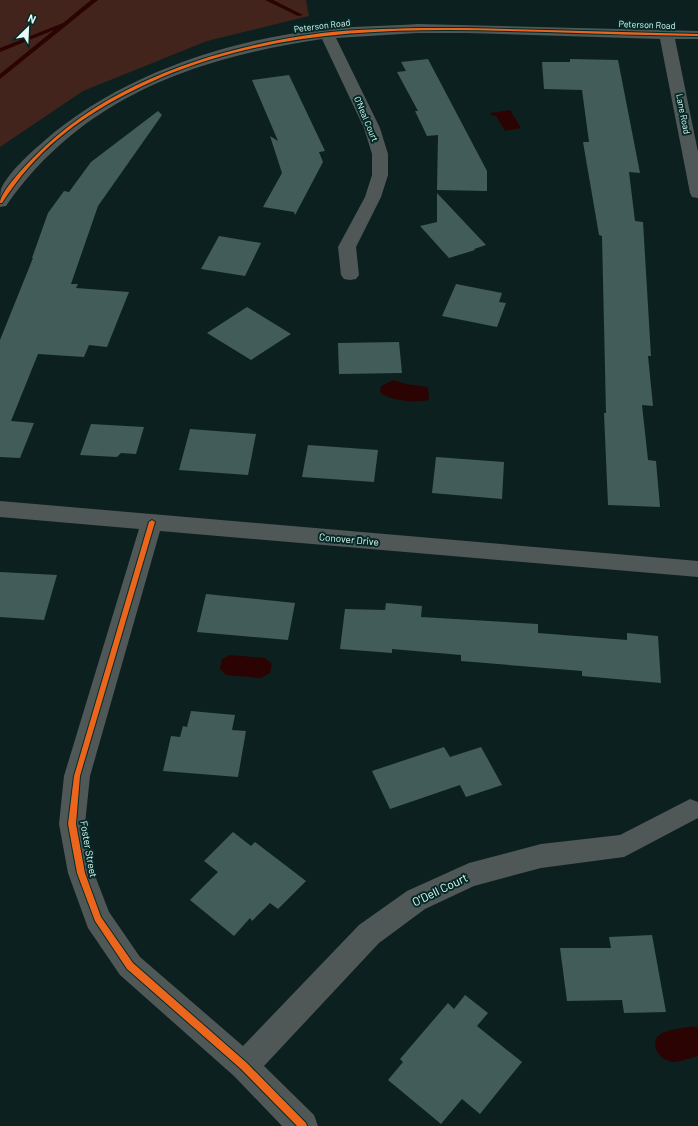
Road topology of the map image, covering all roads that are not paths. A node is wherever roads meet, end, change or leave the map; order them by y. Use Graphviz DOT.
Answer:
graph roads {
  1 [pos="326,33"];
  2 [pos="668,35"];
  3 [pos="698,35"];
  4 [pos="698,193"];
  5 [pos="0,202"];
  6 [pos="350,275"];
  7 [pos="0,508"];
  8 [pos="152,522"];
  9 [pos="698,569"];
  10 [pos="690,810"];
  11 [pos="244,1066"];
  12 [pos="303,1126"];
  1 -- 2 [label="street, Peterson Road"];
  1 -- 5 [label="street, Peterson Road"];
  1 -- 6 [label="street, O'Neal Court"];
  2 -- 3 [label="street, Peterson Road"];
  2 -- 4 [label="street, Lane Road"];
  7 -- 8 [label="street, Conover Drive"];
  8 -- 9 [label="street, Conover Drive"];
  8 -- 11 [label="street, Foster Street"];
  10 -- 11 [label="street, O'Dell Court"];
  11 -- 12 [label="street, Foster Street"];
}
